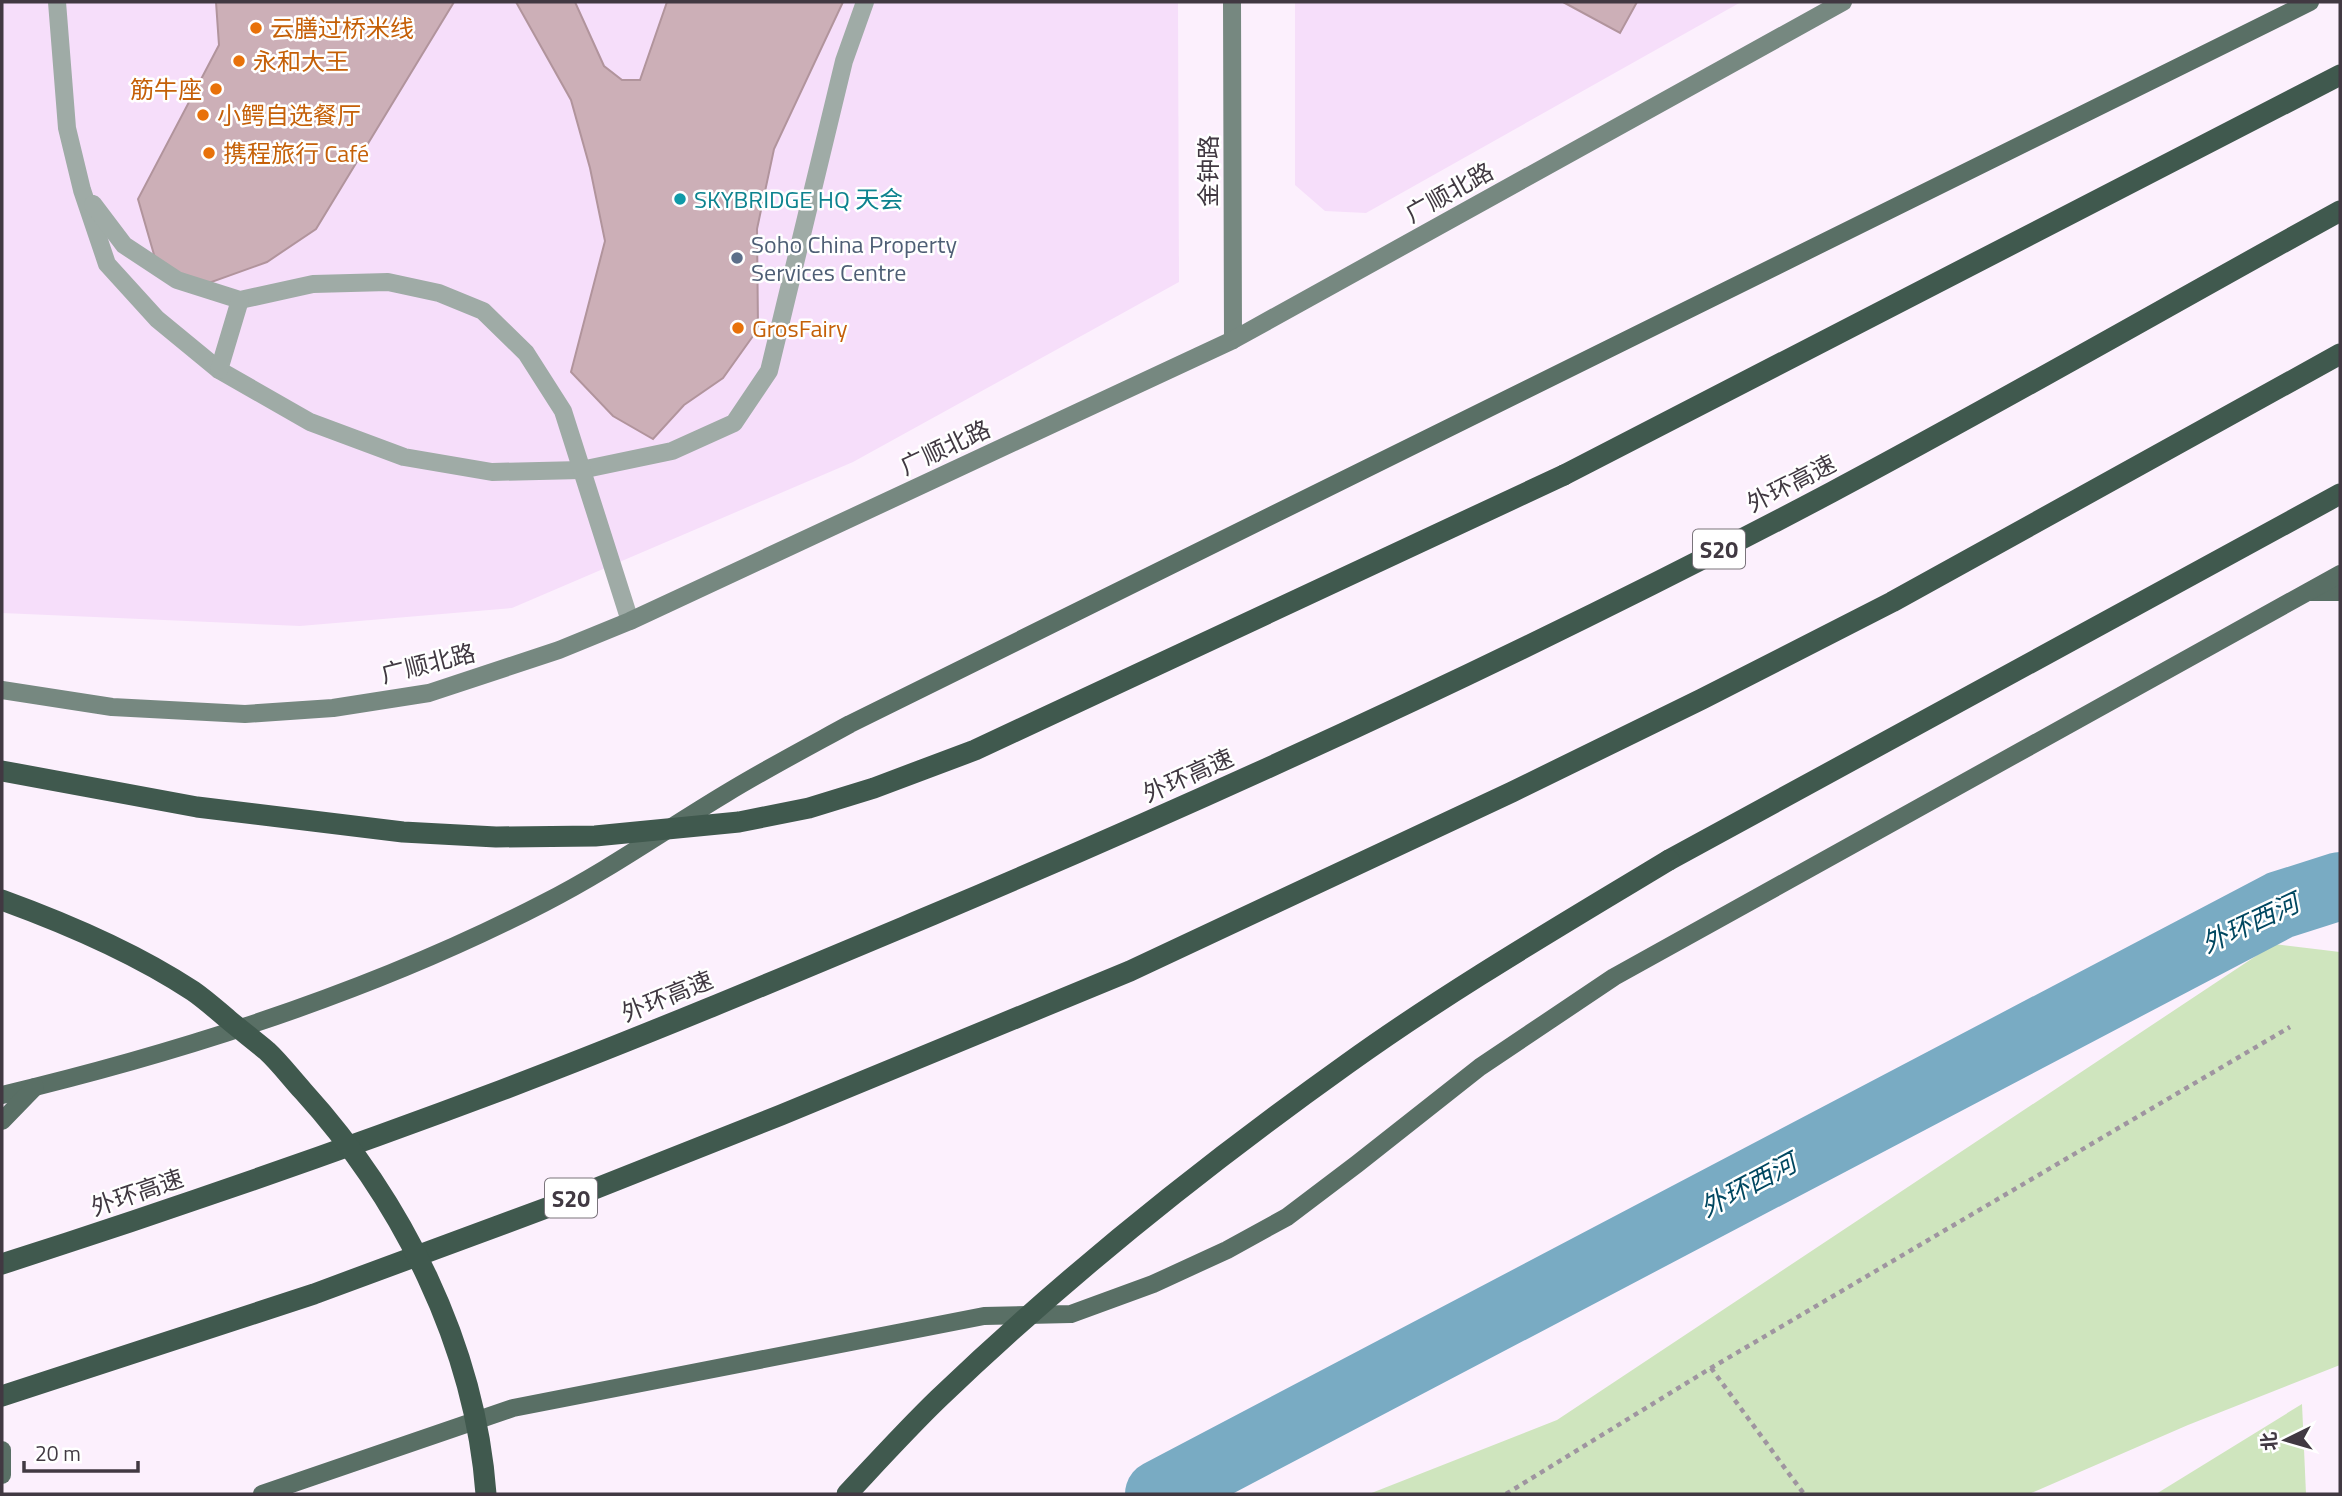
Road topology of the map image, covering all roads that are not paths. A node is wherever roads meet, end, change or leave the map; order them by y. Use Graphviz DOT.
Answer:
graph roads {
  1 [pos="57,2"];
  2 [pos="865,2"];
  3 [pos="1232,2"];
  4 [pos="1843,2"];
  5 [pos="2310,2"];
  6 [pos="2340,75"];
  7 [pos="82,190"];
  8 [pos="2340,211"];
  9 [pos="240,300"];
  10 [pos="1233,340"];
  11 [pos="2340,354"];
  12 [pos="219,370"];
  13 [pos="581,470"];
  14 [pos="2340,494"];
  15 [pos="2340,574"];
  16 [pos="2309,592"];
  17 [pos="2340,593"];
  18 [pos="630,621"];
  19 [pos="2,691"];
  20 [pos="2,771"];
  21 [pos="2,901"];
  22 [pos="35,1087"];
  23 [pos="2,1096"];
  24 [pos="2,1121"];
  25 [pos="2,1264"];
  26 [pos="2,1396"];
  27 [pos="2,1450"];
  28 [pos="2,1475"];
  29 [pos="262,1494"];
  30 [pos="486,1494"];
  31 [pos="847,1494"];
  1 -- 7 [label="street"];
  2 -- 13 [label="street"];
  3 -- 10 [label="street, 金钟路"];
  4 -- 10 [label="street, 广顺北路"];
  5 -- 22 [label="main road"];
  6 -- 20 [label="highway, bridge"];
  7 -- 9 [label="street"];
  7 -- 12 [label="street"];
  8 -- 25 [label="highway, 外环高速 / S20"];
  9 -- 12 [label="street"];
  9 -- 13 [label="street"];
  10 -- 18 [label="street, 广顺北路"];
  11 -- 26 [label="highway, S20"];
  12 -- 13 [label="street"];
  13 -- 18 [label="street"];
  14 -- 31 [label="highway, bridge"];
  15 -- 16 [label="main road"];
  16 -- 17 [label="main road"];
  16 -- 29 [label="main road"];
  18 -- 19 [label="street, 广顺北路"];
  21 -- 30 [label="highway, bridge"];
  22 -- 23 [label="main road"];
  22 -- 24 [label="main road"];
  27 -- 28 [label="main road"];
}
